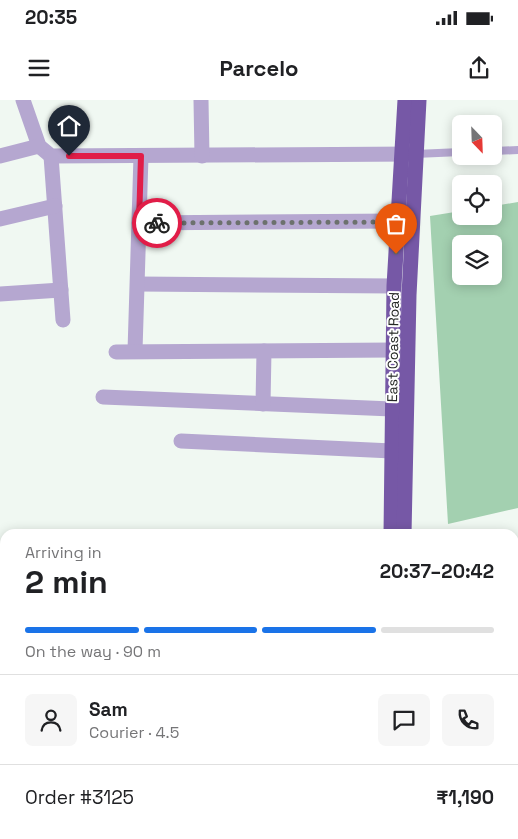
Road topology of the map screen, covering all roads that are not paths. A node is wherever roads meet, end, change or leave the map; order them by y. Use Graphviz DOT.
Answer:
graph roads {
  1 [pos="22,100"];
  2 [pos="201,100"];
  3 [pos="405,100"];
  4 [pos="419,100"];
  5 [pos="518,150"];
  6 [pos="45,151"];
  7 [pos="502,151"];
  8 [pos="452,152"];
  9 [pos="408,154"];
  10 [pos="0,156"];
  11 [pos="141,156"];
  12 [pos="202,156"];
  13 [pos="55,206"];
  14 [pos="0,219"];
  15 [pos="397,222"];
  16 [pos="139,223"];
  17 [pos="138,284"];
  18 [pos="394,286"];
  19 [pos="61,290"];
  20 [pos="0,294"];
  21 [pos="63,320"];
  22 [pos="393,350"];
  23 [pos="135,351"];
  24 [pos="264,351"];
  25 [pos="116,352"];
  26 [pos="103,396"];
  27 [pos="263,404"];
  28 [pos="392,409"];
  29 [pos="181,441"];
  30 [pos="392,451"];
  31 [pos="391,529"];
  32 [pos="404,529"];
  1 -- 6 [label="street"];
  2 -- 12 [label="street"];
  3 -- 9 [label="highway, East Coast Road"];
  4 -- 9 [label="highway, East Coast Road"];
  5 -- 7 [label="lane"];
  6 -- 10 [label="street"];
  6 -- 11 [label="street"];
  6 -- 13 [label="street"];
  8 -- 9 [label="lane"];
  9 -- 12 [label="street"];
  9 -- 15 [label="highway, East Coast Road"];
  9 -- 32 [label="highway, East Coast Road"];
  11 -- 12 [label="street"];
  11 -- 16 [label="street"];
  13 -- 14 [label="street"];
  13 -- 19 [label="street"];
  15 -- 16 [label="street"];
  15 -- 18 [label="highway, East Coast Road"];
  16 -- 17 [label="street"];
  17 -- 18 [label="street"];
  17 -- 23 [label="street"];
  18 -- 22 [label="highway, East Coast Road"];
  19 -- 20 [label="street"];
  19 -- 21 [label="street"];
  22 -- 24 [label="street"];
  22 -- 28 [label="highway, East Coast Road"];
  23 -- 24 [label="street"];
  23 -- 25 [label="street"];
  24 -- 27 [label="street"];
  26 -- 27 [label="street"];
  27 -- 28 [label="street"];
  28 -- 30 [label="highway, East Coast Road"];
  29 -- 30 [label="street"];
  30 -- 31 [label="highway, East Coast Road"];
}
